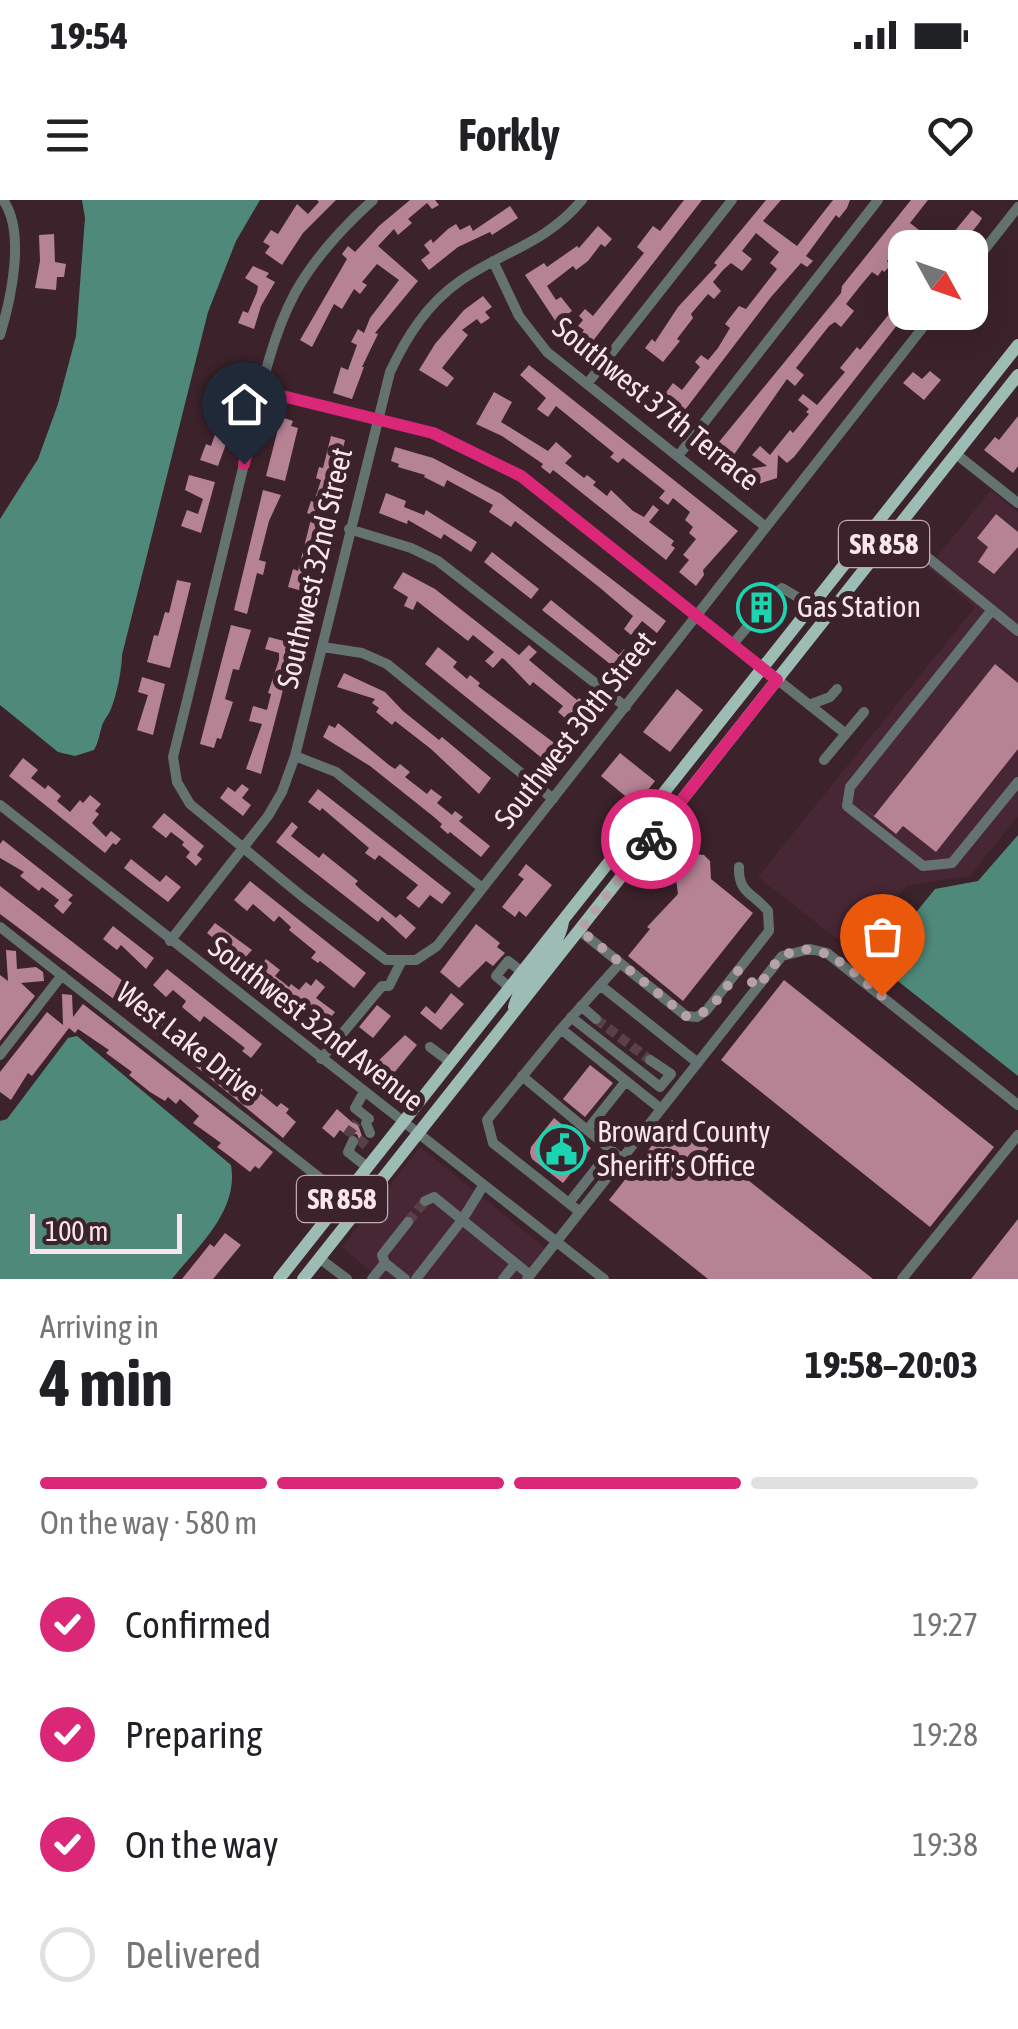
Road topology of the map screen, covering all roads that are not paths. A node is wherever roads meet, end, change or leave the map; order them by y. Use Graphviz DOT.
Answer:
graph roads {
  1 [pos="3,200"];
  2 [pos="373,200"];
  3 [pos="582,200"];
  4 [pos="732,200"];
  5 [pos="878,200"];
  6 [pos="1018,207"];
  7 [pos="988,245"];
  8 [pos="493,262"];
  9 [pos="921,330"];
  10 [pos="0,336"];
  11 [pos="1018,345"];
  12 [pos="1017,380"];
  13 [pos="587,384"];
  14 [pos="262,391"];
  15 [pos="377,419"];
  16 [pos="936,448"];
  17 [pos="956,454"];
  18 [pos="678,456"];
  19 [pos="1016,497"];
  20 [pos="766,527"];
  21 [pos="349,529"];
  22 [pos="894,531"];
  23 [pos="770,598"];
  24 [pos="812,605"];
  25 [pos="992,610"];
  26 [pos="759,614"];
  27 [pos="696,615"];
  28 [pos="1018,631"];
  29 [pos="733,644"];
  30 [pos="323,647"];
  31 [pos="762,667"];
  32 [pos="777,680"];
  33 [pos="837,689"];
  34 [pos="809,705"];
  35 [pos="626,708"];
  36 [pos="864,712"];
  37 [pos="846,734"];
  38 [pos="295,756"];
  39 [pos="824,760"];
  40 [pos="1018,782"];
  41 [pos="553,799"];
  42 [pos="0,805"];
  43 [pos="634,829"];
  44 [pos="242,848"];
  45 [pos="740,867"];
  46 [pos="482,888"];
  47 [pos="563,919"];
  48 [pos="580,930"];
  49 [pos="2,934"];
  50 [pos="170,941"];
  51 [pos="401,962"];
  52 [pos="620,963"];
  53 [pos="738,971"];
  54 [pos="62,975"];
  55 [pos="600,985"];
  56 [pos="758,987"];
  57 [pos="581,1006"];
  58 [pos="512,1014"];
  59 [pos="571,1017"];
  60 [pos="596,1019"];
  61 [pos="561,1029"];
  62 [pos="674,1044"];
  63 [pos="430,1046"];
  64 [pos="0,1054"];
  65 [pos="321,1059"];
  66 [pos="450,1062"];
  67 [pos="698,1062"];
  68 [pos="522,1076"];
  69 [pos="626,1081"];
  70 [pos="364,1092"];
  71 [pos="1018,1105"];
  72 [pos="381,1106"];
  73 [pos="661,1109"];
  74 [pos="402,1122"];
  75 [pos="587,1130"];
  76 [pos="418,1134"];
  77 [pos="1018,1135"];
  78 [pos="352,1142"];
  79 [pos="622,1159"];
  80 [pos="602,1161"];
  81 [pos="368,1167"];
  82 [pos="484,1186"];
  83 [pos="344,1197"];
  84 [pos="424,1201"];
  85 [pos="568,1203"];
  86 [pos="580,1212"];
  87 [pos="462,1220"];
  88 [pos="408,1222"];
  89 [pos="556,1242"];
  90 [pos="320,1258"];
  91 [pos="385,1263"];
  92 [pos="516,1264"];
  93 [pos="528,1277"];
  94 [pos="280,1278"];
  95 [pos="303,1279"];
  96 [pos="347,1279"];
  97 [pos="372,1279"];
  98 [pos="404,1279"];
  99 [pos="416,1279"];
  100 [pos="503,1279"];
  101 [pos="604,1279"];
  102 [pos="902,1279"];
  1 -- 10 [label="street"];
  2 -- 14 [label="street"];
  3 -- 8 [label="street, Southwest 32nd Street"];
  4 -- 13 [label="street"];
  5 -- 18 [label="street"];
  6 -- 7 [label="street"];
  8 -- 13 [label="street, Southwest 37th Terrace"];
  8 -- 15 [label="street, Southwest 32nd Street"];
  9 -- 20 [label="street, Southwest 30th Street"];
  11 -- 16 [label="main road, SR 858"];
  11 -- 17 [label="main road"];
  12 -- 17 [label="main road, SR 858"];
  13 -- 18 [label="street, Southwest 37th Terrace"];
  14 -- 15 [label="street"];
  14 -- 44 [label="street"];
  15 -- 21 [label="street, Southwest 32nd Street"];
  15 -- 27 [label="street"];
  16 -- 22 [label="main road"];
  16 -- 24 [label="main road, SR 858"];
  17 -- 19 [label="street"];
  17 -- 22 [label="main road, SR 858"];
  18 -- 20 [label="street, Southwest 37th Terrace"];
  20 -- 27 [label="street, Southwest 30th Street"];
  21 -- 30 [label="street, Southwest 32nd Street"];
  21 -- 35 [label="street"];
  22 -- 25 [label="street"];
  22 -- 32 [label="main road, SR 858"];
  23 -- 24 [label="street"];
  24 -- 31 [label="main road, SR 858"];
  25 -- 28 [label="street"];
  25 -- 40 [label="street"];
  26 -- 29 [label="street"];
  27 -- 29 [label="street"];
  27 -- 35 [label="street, Southwest 30th Street"];
  29 -- 31 [label="street"];
  30 -- 38 [label="street, Southwest 32nd Street"];
  30 -- 41 [label="street"];
  31 -- 32 [label="street"];
  31 -- 43 [label="main road, SR 858"];
  32 -- 34 [label="street"];
  32 -- 48 [label="main road, SR 858"];
  33 -- 34 [label="street"];
  34 -- 37 [label="street"];
  35 -- 41 [label="street, Southwest 30th Street"];
  36 -- 37 [label="street"];
  37 -- 39 [label="street"];
  38 -- 44 [label="street, Southwest 32nd Street"];
  38 -- 46 [label="street"];
  41 -- 46 [label="street, Southwest 30th Street"];
  42 -- 50 [label="street, Southwest 32nd Avenue"];
  43 -- 47 [label="main road, SR 858"];
  43 -- 48 [label="main road"];
  44 -- 50 [label="street, Southwest 32nd Street"];
  44 -- 51 [label="street"];
  45 -- 53 [label="street"];
  46 -- 51 [label="street, Southwest 30th Street"];
  47 -- 58 [label="main road"];
  47 -- 66 [label="main road, SR 858"];
  48 -- 52 [label="street"];
  48 -- 58 [label="main road, SR 858"];
  49 -- 54 [label="street, West Lake Drive"];
  50 -- 65 [label="street, Southwest 32nd Avenue"];
  51 -- 65 [label="street"];
  52 -- 53 [label="street"];
  52 -- 55 [label="street"];
  53 -- 56 [label="street"];
  54 -- 64 [label="street"];
  54 -- 83 [label="street, West Lake Drive"];
  55 -- 57 [label="street"];
  55 -- 62 [label="street"];
  56 -- 67 [label="street"];
  56 -- 71 [label="street"];
  57 -- 59 [label="street"];
  57 -- 60 [label="street"];
  58 -- 76 [label="main road, SR 858"];
  59 -- 61 [label="street"];
  59 -- 62 [label="street"];
  61 -- 68 [label="street"];
  61 -- 69 [label="street"];
  62 -- 67 [label="street"];
  63 -- 66 [label="street"];
  65 -- 70 [label="street, Southwest 32nd Avenue"];
  66 -- 74 [label="main road, SR 858"];
  67 -- 73 [label="street"];
  68 -- 75 [label="street"];
  68 -- 85 [label="street"];
  69 -- 73 [label="street"];
  69 -- 75 [label="street"];
  70 -- 72 [label="street, Southwest 32nd Avenue"];
  70 -- 72 [label="street"];
  72 -- 74 [label="street, Southwest 32nd Avenue"];
  73 -- 79 [label="street"];
  74 -- 76 [label="street, Southwest 32nd Avenue"];
  74 -- 81 [label="main road, SR 858"];
  75 -- 79 [label="street"];
  76 -- 82 [label="street, Southwest 32nd Avenue"];
  76 -- 90 [label="main road, SR 858"];
  77 -- 102 [label="street"];
  78 -- 81 [label="street"];
  79 -- 86 [label="street"];
  80 -- 85 [label="street"];
  81 -- 83 [label="main road, SR 858"];
  82 -- 87 [label="street"];
  82 -- 89 [label="street, Southwest 32nd Avenue"];
  83 -- 94 [label="main road, SR 858"];
  84 -- 87 [label="street"];
  85 -- 86 [label="street"];
  86 -- 89 [label="street"];
  87 -- 92 [label="street"];
  87 -- 99 [label="street"];
  88 -- 91 [label="street"];
  89 -- 93 [label="street"];
  89 -- 101 [label="street, Southwest 32nd Avenue"];
  90 -- 95 [label="main road, SR 858"];
  90 -- 96 [label="street"];
  91 -- 97 [label="street"];
  91 -- 98 [label="street"];
  92 -- 93 [label="street"];
  92 -- 100 [label="street"];
}
